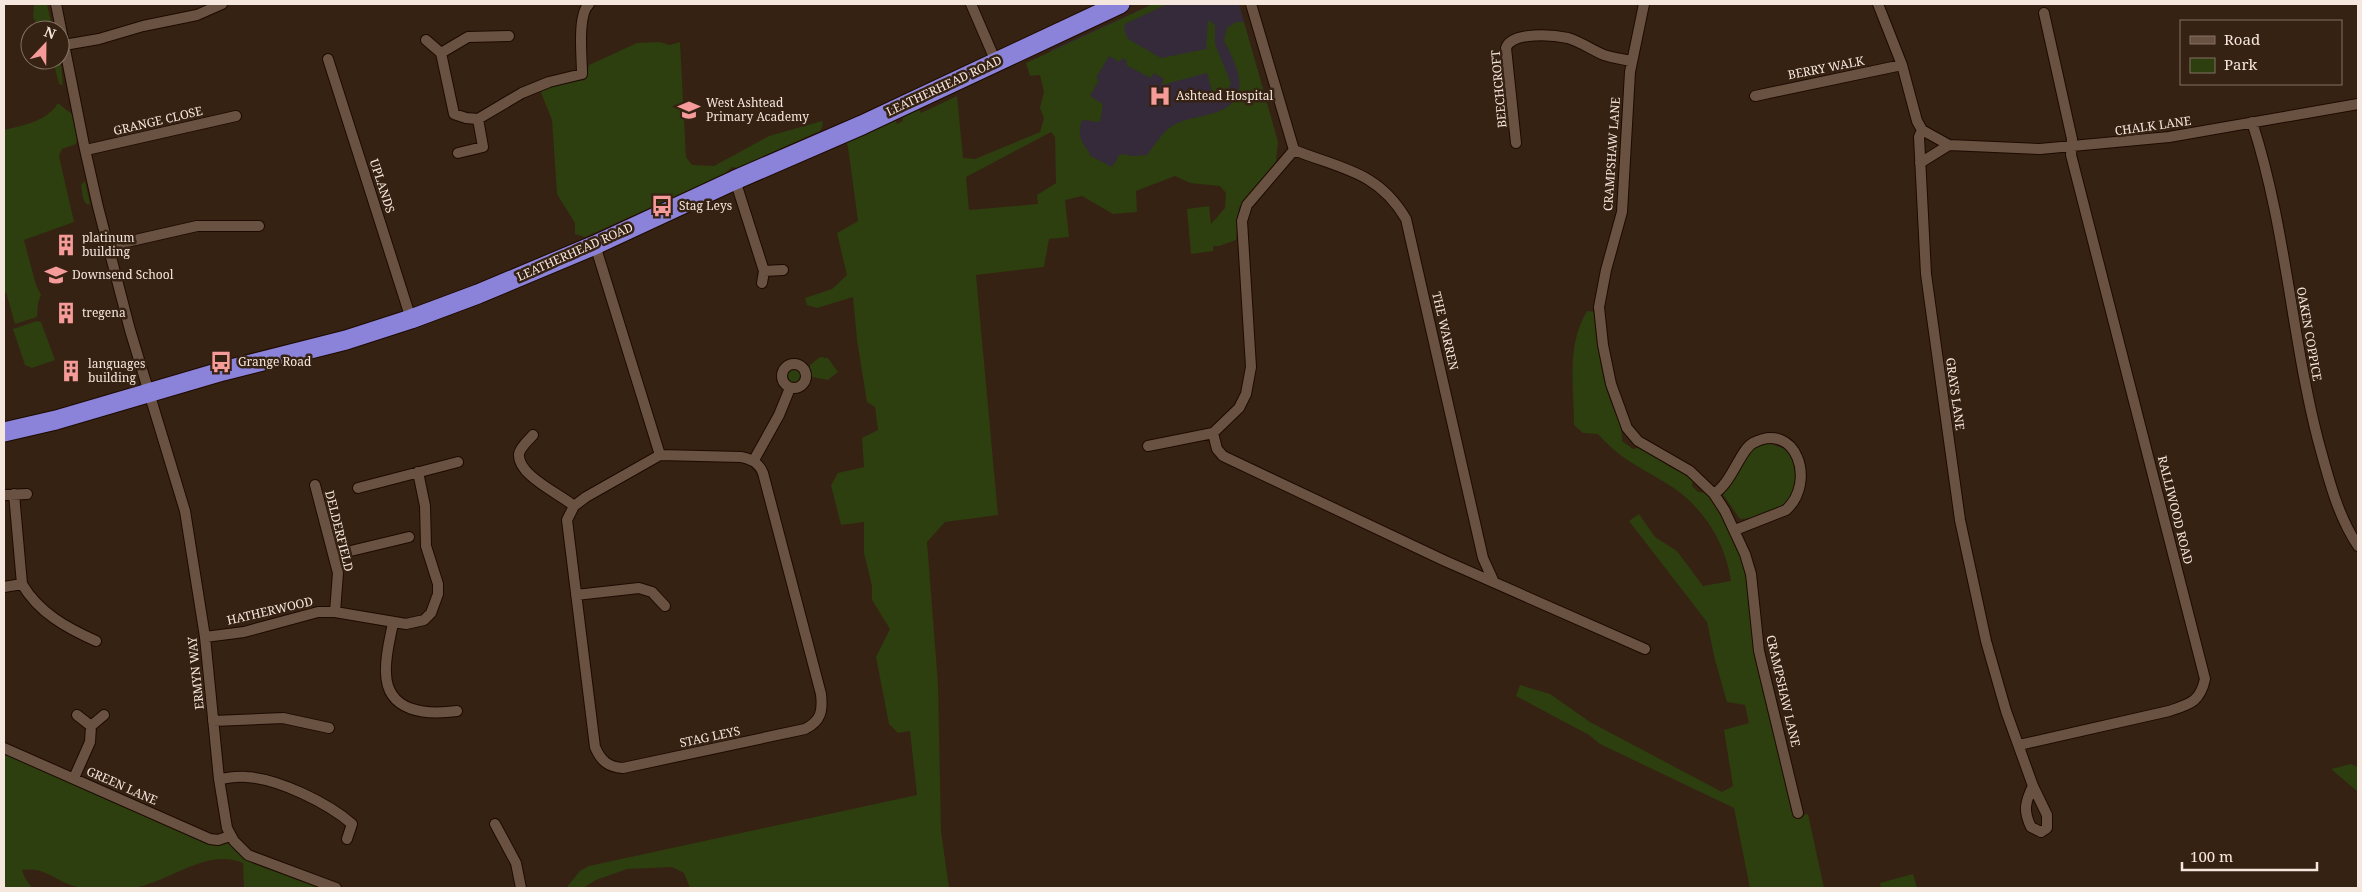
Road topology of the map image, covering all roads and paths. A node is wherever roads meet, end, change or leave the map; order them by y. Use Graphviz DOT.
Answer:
graph roads {
  1 [pos="56,4"];
  2 [pos="222,4"];
  3 [pos="588,4"];
  4 [pos="971,4"];
  5 [pos="1120,4"];
  6 [pos="1251,4"];
  7 [pos="1644,4"];
  8 [pos="1878,4"];
  9 [pos="2044,13"];
  10 [pos="59,20"];
  11 [pos="509,36"];
  12 [pos="426,40"];
  13 [pos="70,44"];
  14 [pos="441,52"];
  15 [pos="328,60"];
  16 [pos="1631,61"];
  17 [pos="996,62"];
  18 [pos="1902,65"];
  19 [pos="69,70"];
  20 [pos="1755,96"];
  21 [pos="2358,104"];
  22 [pos="236,116"];
  23 [pos="478,119"];
  24 [pos="2252,122"];
  25 [pos="1922,130"];
  26 [pos="1516,143"];
  27 [pos="1949,145"];
  28 [pos="2071,147"];
  29 [pos="86,150"];
  30 [pos="1294,150"];
  31 [pos="458,153"];
  32 [pos="1920,163"];
  33 [pos="735,180"];
  34 [pos="259,226"];
  35 [pos="595,245"];
  36 [pos="109,246"];
  37 [pos="764,270"];
  38 [pos="783,270"];
  39 [pos="762,283"];
  40 [pos="411,319"];
  41 [pos="790,388"];
  42 [pos="149,392"];
  43 [pos="4,432"];
  44 [pos="1214,433"];
  45 [pos="533,435"];
  46 [pos="1148,446"];
  47 [pos="660,455"];
  48 [pos="754,460"];
  49 [pos="458,462"];
  50 [pos="418,472"];
  51 [pos="316,486"];
  52 [pos="358,488"];
  53 [pos="9,494"];
  54 [pos="26,494"];
  55 [pos="1714,494"];
  56 [pos="574,506"];
  57 [pos="1735,530"];
  58 [pos="409,537"];
  59 [pos="2358,546"];
  60 [pos="334,554"];
  61 [pos="1493,580"];
  62 [pos="22,584"];
  63 [pos="4,587"];
  64 [pos="576,595"];
  65 [pos="665,606"];
  66 [pos="335,612"];
  67 [pos="393,623"];
  68 [pos="205,637"];
  69 [pos="96,641"];
  70 [pos="1645,649"];
  71 [pos="458,711"];
  72 [pos="104,714"];
  73 [pos="77,715"];
  74 [pos="213,721"];
  75 [pos="91,726"];
  76 [pos="329,728"];
  77 [pos="2019,745"];
  78 [pos="4,748"];
  79 [pos="74,778"];
  80 [pos="219,779"];
  81 [pos="2032,786"];
  82 [pos="1798,813"];
  83 [pos="495,824"];
  84 [pos="230,836"];
  85 [pos="347,839"];
  86 [pos="336,888"];
  87 [pos="522,888"];
  1 -- 10 [label="street"];
  2 -- 13 [label="street"];
  3 -- 23 [label="street"];
  4 -- 17 [label="street"];
  5 -- 17 [label="highway, LEATHERHEAD ROAD"];
  6 -- 30 [label="street"];
  7 -- 16 [label="street, CRAMPSHAW LANE"];
  8 -- 18 [label="street, GRAYS LANE"];
  9 -- 28 [label="street, RALLIWOOD ROAD"];
  11 -- 14 [label="street"];
  12 -- 14 [label="street"];
  14 -- 23 [label="street"];
  15 -- 40 [label="street, UPLANDS"];
  16 -- 26 [label="street, BEECHCROFT"];
  16 -- 55 [label="street, CRAMPSHAW LANE"];
  17 -- 33 [label="highway, LEATHERHEAD ROAD"];
  18 -- 20 [label="street, BERRY WALK"];
  18 -- 25 [label="street, GRAYS LANE"];
  19 -- 29 [label="street"];
  21 -- 24 [label="street, CHALK LANE"];
  22 -- 29 [label="street, GRANGE CLOSE"];
  23 -- 31 [label="street"];
  24 -- 28 [label="street, CHALK LANE"];
  24 -- 59 [label="street, OAKEN COPPICE"];
  25 -- 27 [label="street, CHALK LANE"];
  25 -- 32 [label="street, GRAYS LANE"];
  27 -- 28 [label="street, CHALK LANE"];
  27 -- 32 [label="street"];
  28 -- 77 [label="street, RALLIWOOD ROAD"];
  29 -- 36 [label="street"];
  30 -- 44 [label="street"];
  30 -- 61 [label="street, THE WARREN"];
  32 -- 77 [label="street, GRAYS LANE"];
  33 -- 35 [label="highway, LEATHERHEAD ROAD"];
  33 -- 37 [label="street"];
  34 -- 36 [label="street"];
  35 -- 40 [label="highway, LEATHERHEAD ROAD"];
  35 -- 47 [label="street"];
  36 -- 42 [label="street"];
  37 -- 38 [label="street"];
  37 -- 39 [label="street"];
  40 -- 42 [label="highway, LEATHERHEAD ROAD"];
  41 -- 48 [label="street"];
  42 -- 43 [label="highway, LEATHERHEAD ROAD"];
  42 -- 68 [label="street, ERMYN WAY"];
  44 -- 46 [label="street"];
  44 -- 61 [label="street"];
  45 -- 56 [label="street"];
  47 -- 48 [label="street"];
  47 -- 56 [label="street"];
  48 -- 64 [label="street, STAG LEYS"];
  49 -- 50 [label="street"];
  50 -- 52 [label="street"];
  50 -- 67 [label="street, HATHERWOOD"];
  51 -- 60 [label="street, DELDERFIELD"];
  53 -- 54 [label="street"];
  53 -- 62 [label="street"];
  55 -- 57 [label="street, CRAMPSHAW LANE"];
  55 -- 57 [label="street"];
  56 -- 64 [label="street, STAG LEYS"];
  57 -- 82 [label="street, CRAMPSHAW LANE"];
  58 -- 60 [label="street"];
  60 -- 66 [label="street, DELDERFIELD"];
  61 -- 70 [label="street"];
  62 -- 63 [label="street"];
  62 -- 69 [label="street"];
  64 -- 65 [label="street"];
  66 -- 67 [label="street, HATHERWOOD"];
  66 -- 68 [label="street, HATHERWOOD"];
  67 -- 71 [label="street"];
  68 -- 74 [label="street, ERMYN WAY"];
  72 -- 75 [label="street"];
  73 -- 75 [label="street"];
  74 -- 76 [label="street"];
  74 -- 80 [label="street, ERMYN WAY"];
  75 -- 79 [label="street"];
  77 -- 81 [label="street, GRAYS LANE"];
  78 -- 79 [label="street, GREEN LANE"];
  79 -- 84 [label="street, GREEN LANE"];
  80 -- 84 [label="street, ERMYN WAY"];
  80 -- 85 [label="street"];
  83 -- 87 [label="street"];
  84 -- 86 [label="street"];
}
